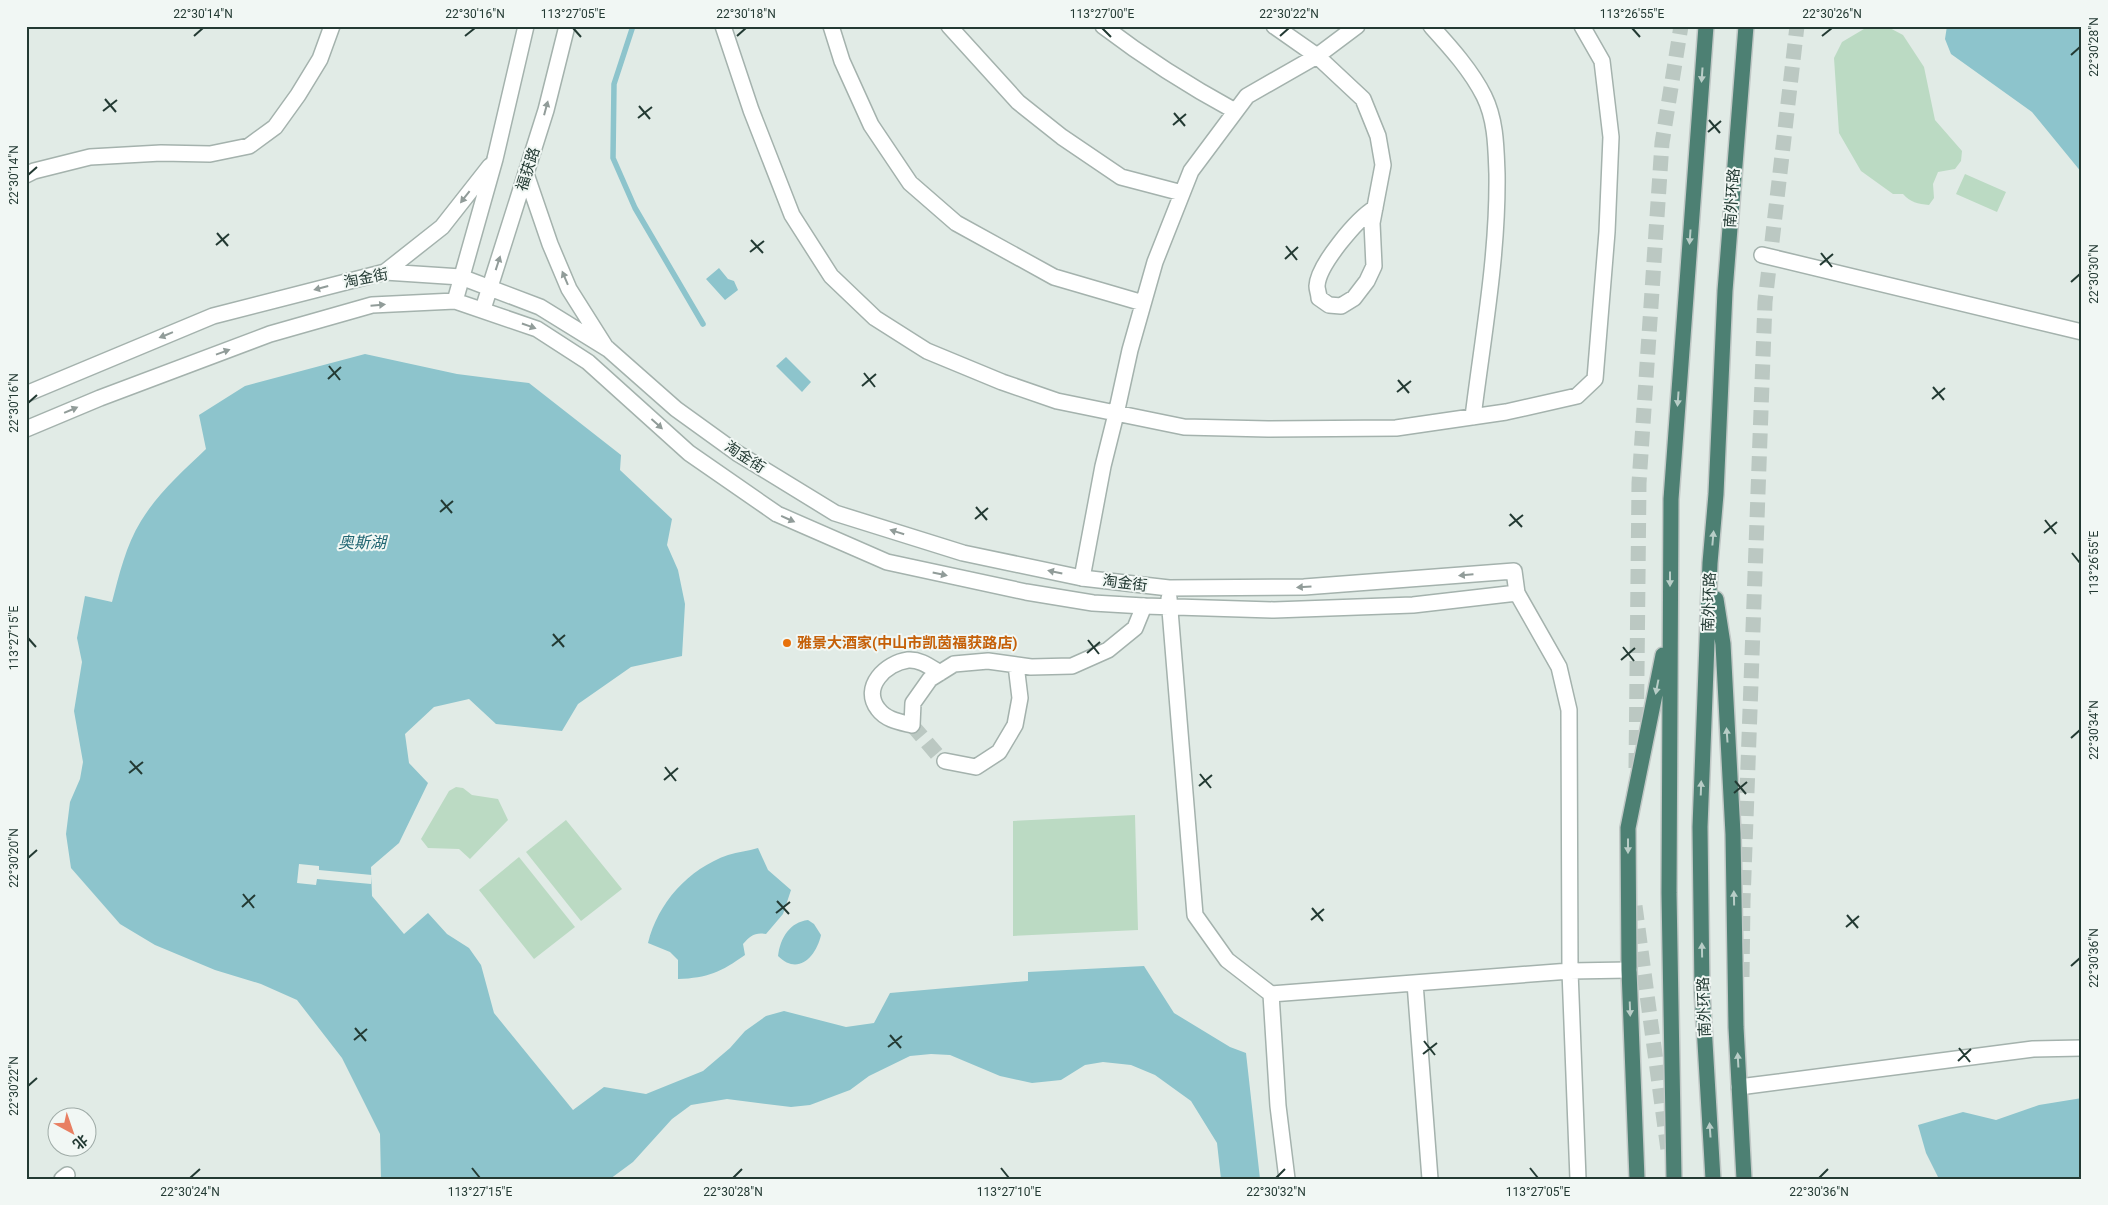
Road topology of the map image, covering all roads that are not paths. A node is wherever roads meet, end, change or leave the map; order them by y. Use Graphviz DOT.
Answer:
graph roads {
  1 [pos="332,26"];
  2 [pos="526,26"];
  3 [pos="567,26"];
  4 [pos="723,26"];
  5 [pos="831,26"];
  6 [pos="949,26"];
  7 [pos="1103,26"];
  8 [pos="1274,26"];
  9 [pos="1357,26"];
  10 [pos="1431,26"];
  11 [pos="1582,26"];
  12 [pos="1706,26"];
  13 [pos="1746,26"];
  14 [pos="1317,56"];
  15 [pos="1235,111"];
  16 [pos="495,159"];
  17 [pos="526,174"];
  18 [pos="26,175"];
  19 [pos="1182,193"];
  20 [pos="1375,208"];
  21 [pos="1762,255"];
  22 [pos="385,272"];
  23 [pos="461,277"];
  24 [pos="490,287"];
  25 [pos="455,300"];
  26 [pos="1143,303"];
  27 [pos="483,309"];
  28 [pos="2082,332"];
  29 [pos="608,349"];
  30 [pos="26,394"];
  31 [pos="1116,414"];
  32 [pos="1473,417"];
  33 [pos="26,428"];
  34 [pos="1710,563"];
  35 [pos="1082,578"];
  36 [pos="1169,588"];
  37 [pos="1517,593"];
  38 [pos="1144,606"];
  39 [pos="1170,607"];
  40 [pos="1670,622"];
  41 [pos="1016,665"];
  42 [pos="940,673"];
  43 [pos="945,761"];
  44 [pos="1629,970"];
  45 [pos="1570,971"];
  46 [pos="1415,983"];
  47 [pos="1271,994"];
  48 [pos="2082,1048"];
  49 [pos="1739,1087"];
  50 [pos="1287,1179"];
  51 [pos="1430,1179"];
  52 [pos="1578,1179"];
  53 [pos="1637,1179"];
  54 [pos="1674,1179"];
  55 [pos="1713,1179"];
  56 [pos="1744,1179"];
  1 -- 18 [label="street"];
  2 -- 16 [label="street"];
  17 -- 3 [label="street, 福获路, one-way"];
  4 -- 31 [label="street"];
  5 -- 26 [label="street"];
  6 -- 19 [label="street"];
  7 -- 15 [label="street"];
  8 -- 14 [label="street"];
  9 -- 14 [label="street"];
  10 -- 32 [label="street"];
  11 -- 32 [label="street"];
  12 -- 40 [label="highway, one-way"];
  34 -- 13 [label="highway, 南外环路, one-way"];
  14 -- 15 [label="street"];
  14 -- 20 [label="street"];
  15 -- 19 [label="street"];
  16 -- 22 [label="street, one-way"];
  16 -- 23 [label="street"];
  24 -- 17 [label="street, 福获路, one-way"];
  29 -- 17 [label="street, one-way"];
  19 -- 26 [label="street"];
  20 -- 20 [label="street"];
  21 -- 28 [label="street"];
  22 -- 23 [label="street, 淘金街"];
  22 -- 30 [label="street, 淘金街, one-way"];
  23 -- 24 [label="street, 淘金街"];
  23 -- 25 [label="street"];
  24 -- 27 [label="street, 福获路"];
  24 -- 29 [label="street, 淘金街"];
  25 -- 27 [label="street"];
  33 -- 25 [label="street, 淘金街, one-way"];
  26 -- 31 [label="street"];
  27 -- 38 [label="street, one-way"];
  35 -- 29 [label="street, 淘金街, one-way"];
  31 -- 32 [label="street"];
  31 -- 35 [label="street"];
  49 -- 34 [label="highway, one-way"];
  55 -- 34 [label="highway, 南外环路, one-way"];
  35 -- 36 [label="street, 淘金街"];
  37 -- 36 [label="street, 淘金街, one-way"];
  36 -- 39 [label="street"];
  37 -- 39 [label="street"];
  37 -- 45 [label="street"];
  38 -- 39 [label="street"];
  38 -- 41 [label="street"];
  39 -- 47 [label="street"];
  40 -- 44 [label="highway, one-way"];
  40 -- 54 [label="highway"];
  41 -- 42 [label="street"];
  41 -- 43 [label="street"];
  42 -- 42 [label="street"];
  44 -- 45 [label="street"];
  44 -- 53 [label="highway, one-way"];
  45 -- 46 [label="street"];
  45 -- 52 [label="street"];
  46 -- 47 [label="street"];
  46 -- 51 [label="street"];
  47 -- 50 [label="street"];
  48 -- 49 [label="street"];
  49 -- 56 [label="highway"];
}
